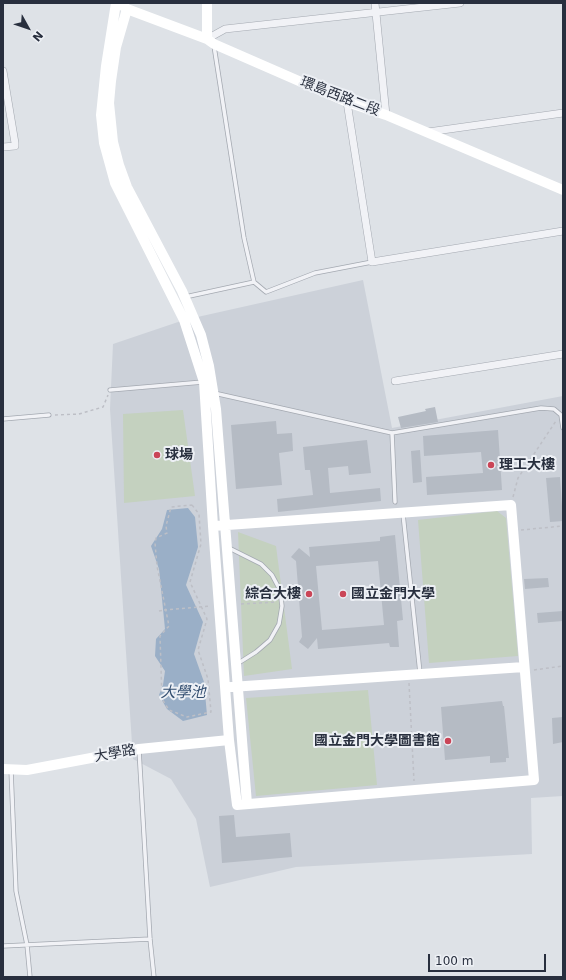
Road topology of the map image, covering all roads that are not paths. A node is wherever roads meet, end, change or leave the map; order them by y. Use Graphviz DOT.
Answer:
graph roads {
  1 [pos="207,3"];
  2 [pos="375,3"];
  3 [pos="460,3"];
  4 [pos="121,5"];
  5 [pos="376,12"];
  6 [pos="211,42"];
  7 [pos="3,71"];
  8 [pos="347,102"];
  9 [pos="563,113"];
  10 [pos="386,114"];
  11 [pos="428,132"];
  12 [pos="3,147"];
  13 [pos="563,190"];
  14 [pos="563,230"];
  15 [pos="372,262"];
  16 [pos="254,282"];
  17 [pos="185,297"];
  18 [pos="563,354"];
  19 [pos="395,381"];
  20 [pos="204,382"];
  21 [pos="110,390"];
  22 [pos="214,393"];
  23 [pos="49,415"];
  24 [pos="3,419"];
  25 [pos="563,428"];
  26 [pos="392,432"];
  27 [pos="395,502"];
  28 [pos="403,513"];
  29 [pos="213,526"];
  30 [pos="225,526"];
  31 [pos="227,547"];
  32 [pos="236,665"];
  33 [pos="524,667"];
  34 [pos="420,674"];
  35 [pos="238,687"];
  36 [pos="225,688"];
  37 [pos="229,740"];
  38 [pos="139,749"];
  39 [pos="7,769"];
  40 [pos="242,804"];
  41 [pos="150,939"];
  42 [pos="27,945"];
  43 [pos="3,946"];
  44 [pos="30,977"];
  45 [pos="154,977"];
  1 -- 6 [label="street"];
  2 -- 5 [label="street"];
  3 -- 5 [label="street"];
  4 -- 6 [label="street, 環島西路二段"];
  4 -- 17 [label="street"];
  4 -- 20 [label="street"];
  5 -- 6 [label="street"];
  5 -- 10 [label="street"];
  6 -- 8 [label="street, 環島西路二段"];
  6 -- 16 [label="lane"];
  7 -- 12 [label="street"];
  8 -- 10 [label="street, 環島西路二段"];
  8 -- 15 [label="street"];
  9 -- 11 [label="street"];
  10 -- 11 [label="street, 環島西路二段"];
  11 -- 13 [label="street, 環島西路二段"];
  14 -- 15 [label="street"];
  15 -- 16 [label="lane"];
  16 -- 17 [label="lane"];
  17 -- 22 [label="street"];
  18 -- 19 [label="street"];
  20 -- 21 [label="lane"];
  20 -- 29 [label="street"];
  22 -- 26 [label="lane"];
  22 -- 30 [label="street"];
  23 -- 24 [label="lane"];
  25 -- 26 [label="lane"];
  26 -- 27 [label="lane"];
  28 -- 30 [label="street"];
  28 -- 33 [label="street"];
  28 -- 34 [label="lane"];
  29 -- 30 [label="street"];
  29 -- 36 [label="street"];
  30 -- 31 [label="street"];
  31 -- 32 [label="street"];
  31 -- 32 [label="lane"];
  32 -- 35 [label="street"];
  33 -- 34 [label="street"];
  33 -- 40 [label="street"];
  34 -- 35 [label="street"];
  35 -- 36 [label="street"];
  35 -- 40 [label="street"];
  36 -- 37 [label="street"];
  37 -- 38 [label="street, 大學路"];
  37 -- 40 [label="street"];
  38 -- 39 [label="street, 大學路"];
  38 -- 41 [label="lane"];
  39 -- 42 [label="lane"];
  41 -- 42 [label="lane"];
  41 -- 45 [label="lane"];
  42 -- 43 [label="lane"];
  42 -- 44 [label="lane"];
}
